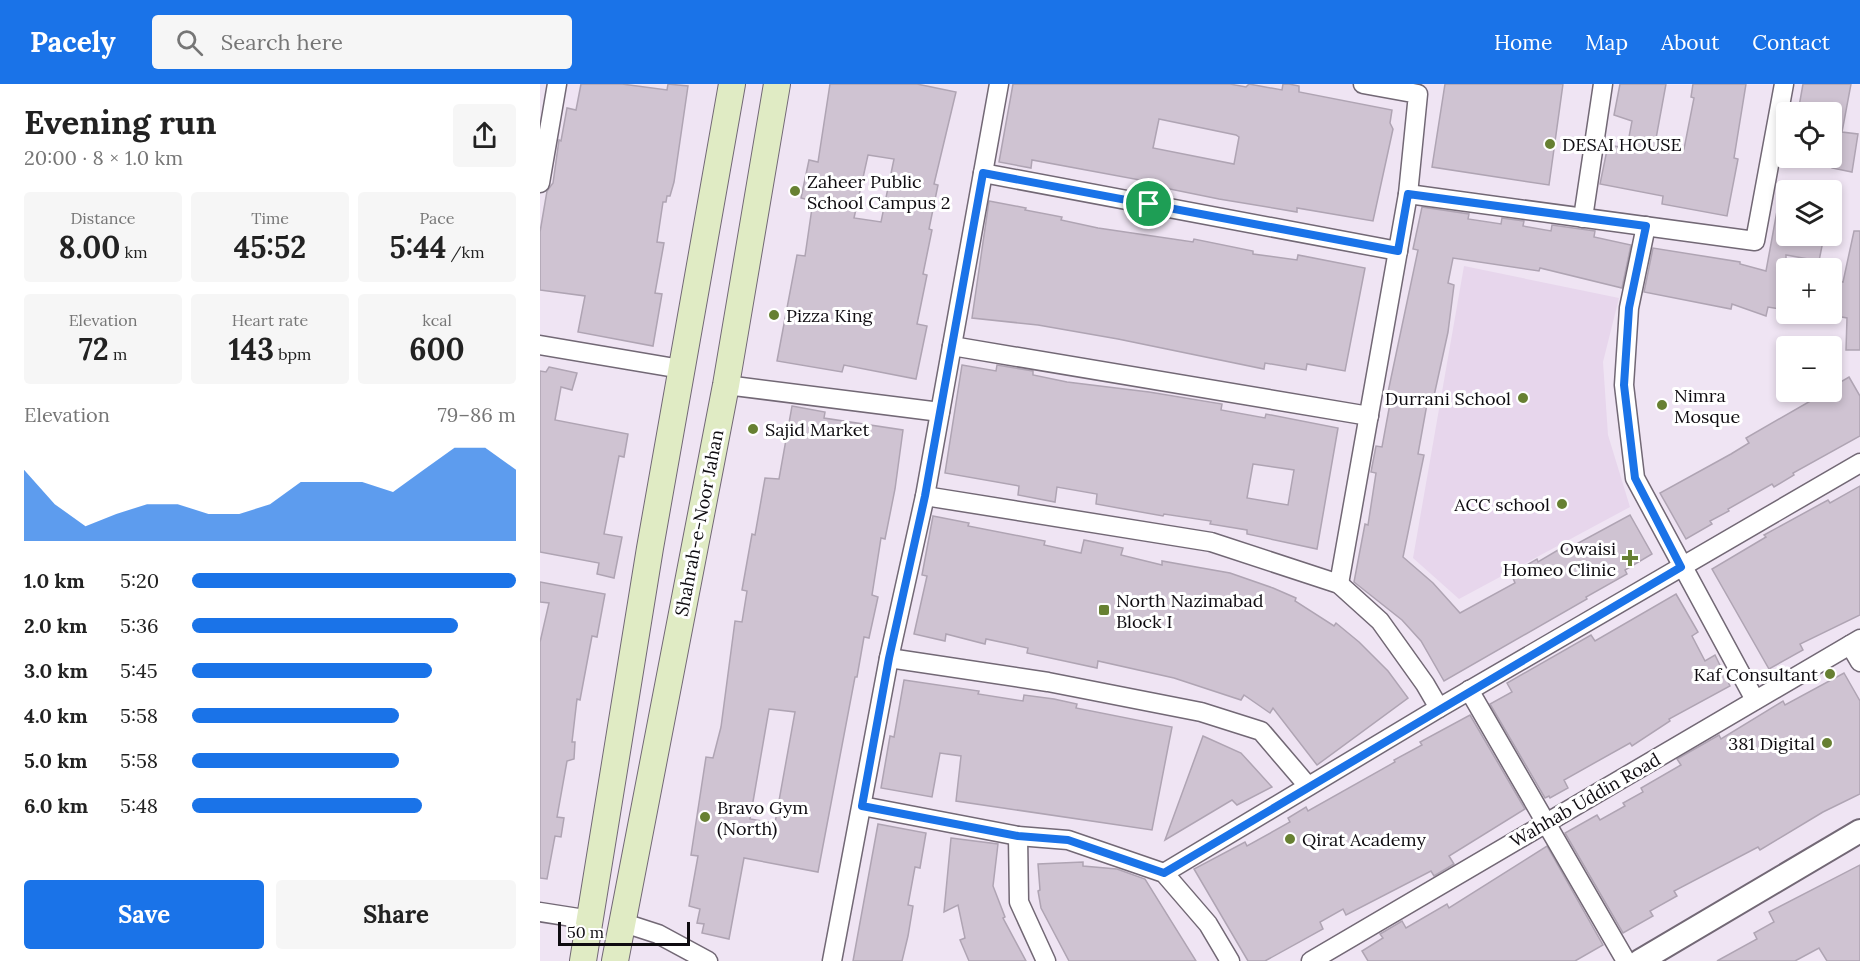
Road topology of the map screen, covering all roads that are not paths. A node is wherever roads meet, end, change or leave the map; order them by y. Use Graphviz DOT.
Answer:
graph roads {
  1 [pos="557,84"];
  2 [pos="732,84"];
  3 [pos="777,84"];
  4 [pos="999,84"];
  5 [pos="1363,84"];
  6 [pos="1603,84"];
  7 [pos="1784,84"];
  8 [pos="983,173"];
  9 [pos="540,183"];
  10 [pos="1408,194"];
  11 [pos="1583,218"];
  12 [pos="1646,226"];
  13 [pos="1398,251"];
  14 [pos="540,345"];
  15 [pos="952,345"];
  16 [pos="681,369"];
  17 [pos="726,385"];
  18 [pos="940,412"];
  19 [pos="1369,416"];
  20 [pos="1860,463"];
  21 [pos="925,496"];
  22 [pos="1681,567"];
  23 [pos="1339,584"];
  24 [pos="1855,642"];
  25 [pos="889,658"];
  26 [pos="1860,662"];
  27 [pos="1469,690"];
  28 [pos="1755,700"];
  29 [pos="1439,708"];
  30 [pos="1308,786"];
  31 [pos="862,806"];
  32 [pos="1544,824"];
  33 [pos="1860,831"];
  34 [pos="1018,836"];
  35 [pos="1164,873"];
  36 [pos="540,912"];
  37 [pos="591,920"];
  38 [pos="621,922"];
  39 [pos="583,961"];
  40 [pos="615,961"];
  41 [pos="708,961"];
  42 [pos="832,961"];
  43 [pos="1046,961"];
  44 [pos="1230,961"];
  45 [pos="1311,961"];
  46 [pos="1626,961"];
  47 [pos="1640,961"];
  1 -- 9 [label="street"];
  2 -- 16 [label="main road"];
  3 -- 17 [label="main road, Shahrah-e-Noor Jahan"];
  4 -- 8 [label="street"];
  5 -- 10 [label="street"];
  6 -- 11 [label="street"];
  7 -- 12 [label="street"];
  8 -- 13 [label="street"];
  8 -- 15 [label="street"];
  10 -- 11 [label="street"];
  10 -- 13 [label="street"];
  11 -- 12 [label="street"];
  12 -- 22 [label="street"];
  13 -- 19 [label="street"];
  14 -- 16 [label="street"];
  15 -- 18 [label="street"];
  15 -- 19 [label="street"];
  16 -- 37 [label="main road"];
  17 -- 18 [label="street"];
  17 -- 38 [label="main road, Shahrah-e-Noor Jahan"];
  18 -- 21 [label="street"];
  19 -- 23 [label="street"];
  20 -- 22 [label="street"];
  21 -- 23 [label="street"];
  21 -- 25 [label="street"];
  22 -- 27 [label="street"];
  22 -- 28 [label="street"];
  23 -- 29 [label="street"];
  24 -- 26 [label="street"];
  24 -- 28 [label="street, Wahhab Uddin Road"];
  25 -- 30 [label="street"];
  25 -- 31 [label="street"];
  27 -- 29 [label="street"];
  27 -- 32 [label="street"];
  28 -- 32 [label="street, Wahhab Uddin Road"];
  29 -- 30 [label="street"];
  30 -- 35 [label="street"];
  31 -- 34 [label="street"];
  31 -- 42 [label="street"];
  32 -- 45 [label="street, Wahhab Uddin Road"];
  32 -- 46 [label="street"];
  33 -- 47 [label="street"];
  34 -- 35 [label="street"];
  34 -- 43 [label="street"];
  35 -- 44 [label="street"];
  36 -- 37 [label="street"];
  37 -- 39 [label="main road"];
  38 -- 40 [label="main road, Shahrah-e-Noor Jahan"];
  38 -- 41 [label="street"];
}
